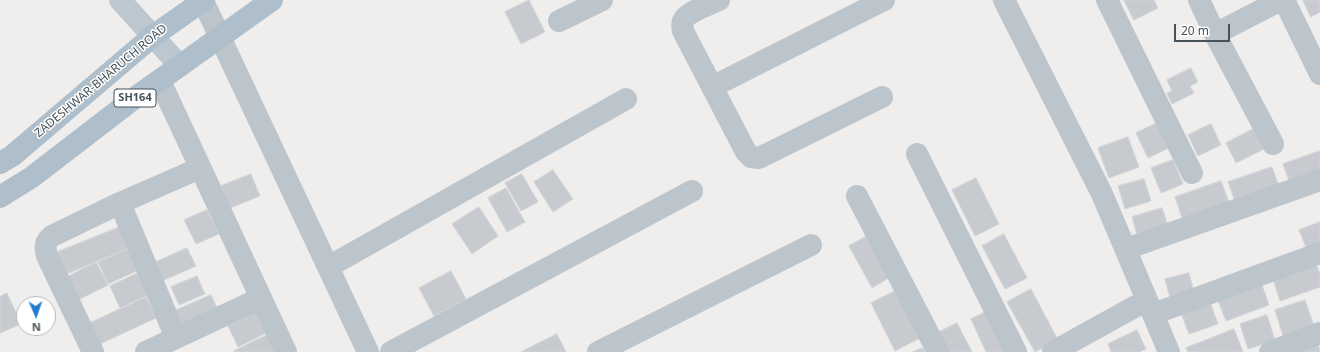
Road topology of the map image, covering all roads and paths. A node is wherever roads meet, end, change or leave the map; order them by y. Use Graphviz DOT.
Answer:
graph roads {
  1 [pos="120,0"];
  2 [pos="203,0"];
  3 [pos="272,0"];
  4 [pos="602,0"];
  5 [pos="717,0"];
  6 [pos="884,0"];
  7 [pos="1004,0"];
  8 [pos="1107,0"];
  9 [pos="1199,0"];
  10 [pos="1281,0"];
  11 [pos="1284,0"];
  12 [pos="559,21"];
  13 [pos="1215,34"];
  14 [pos="153,36"];
  15 [pos="220,37"];
  16 [pos="180,66"];
  17 [pos="1320,74"];
  18 [pos="160,81"];
  19 [pos="712,87"];
  20 [pos="882,97"];
  21 [pos="626,99"];
  22 [pos="1273,144"];
  23 [pos="917,154"];
  24 [pos="0,163"];
  25 [pos="200,168"];
  26 [pos="1192,173"];
  27 [pos="1320,180"];
  28 [pos="692,190"];
  29 [pos="857,196"];
  30 [pos="0,198"];
  31 [pos="120,203"];
  32 [pos="811,245"];
  33 [pos="1126,250"];
  34 [pos="1320,253"];
  35 [pos="328,266"];
  36 [pos="261,298"];
  37 [pos="1150,307"];
  38 [pos="1320,333"];
  39 [pos="176,338"];
  40 [pos="93,352"];
  41 [pos="146,352"];
  42 [pos="286,352"];
  43 [pos="368,352"];
  44 [pos="391,352"];
  45 [pos="598,352"];
  46 [pos="938,352"];
  47 [pos="1016,352"];
  48 [pos="1053,352"];
  49 [pos="1169,352"];
  50 [pos="1270,352"];
  1 -- 14 [label="street"];
  2 -- 14 [label="main road, ZADESHWAR-BHARUCH ROAD / SH164"];
  2 -- 15 [label="street"];
  3 -- 15 [label="main road, SH164"];
  4 -- 12 [label="street"];
  5 -- 19 [label="street"];
  6 -- 19 [label="street"];
  7 -- 33 [label="street"];
  8 -- 26 [label="street"];
  9 -- 13 [label="street"];
  10 -- 13 [label="street"];
  11 -- 17 [label="street"];
  13 -- 22 [label="street"];
  14 -- 16 [label="street"];
  14 -- 24 [label="main road, ZADESHWAR-BHARUCH ROAD / SH164"];
  15 -- 16 [label="main road, SH164"];
  15 -- 35 [label="street"];
  16 -- 18 [label="main road, SH164"];
  18 -- 25 [label="street"];
  18 -- 30 [label="main road, SH164"];
  19 -- 20 [label="street"];
  21 -- 35 [label="street"];
  23 -- 47 [label="street"];
  25 -- 31 [label="street"];
  25 -- 36 [label="street"];
  27 -- 33 [label="street"];
  28 -- 44 [label="street"];
  29 -- 46 [label="street"];
  31 -- 39 [label="street"];
  31 -- 40 [label="street"];
  32 -- 45 [label="street"];
  33 -- 37 [label="street"];
  34 -- 37 [label="street"];
  35 -- 43 [label="street"];
  36 -- 39 [label="street"];
  36 -- 42 [label="street"];
  37 -- 48 [label="street"];
  37 -- 49 [label="street"];
  38 -- 50 [label="street"];
  39 -- 41 [label="street"];
}
